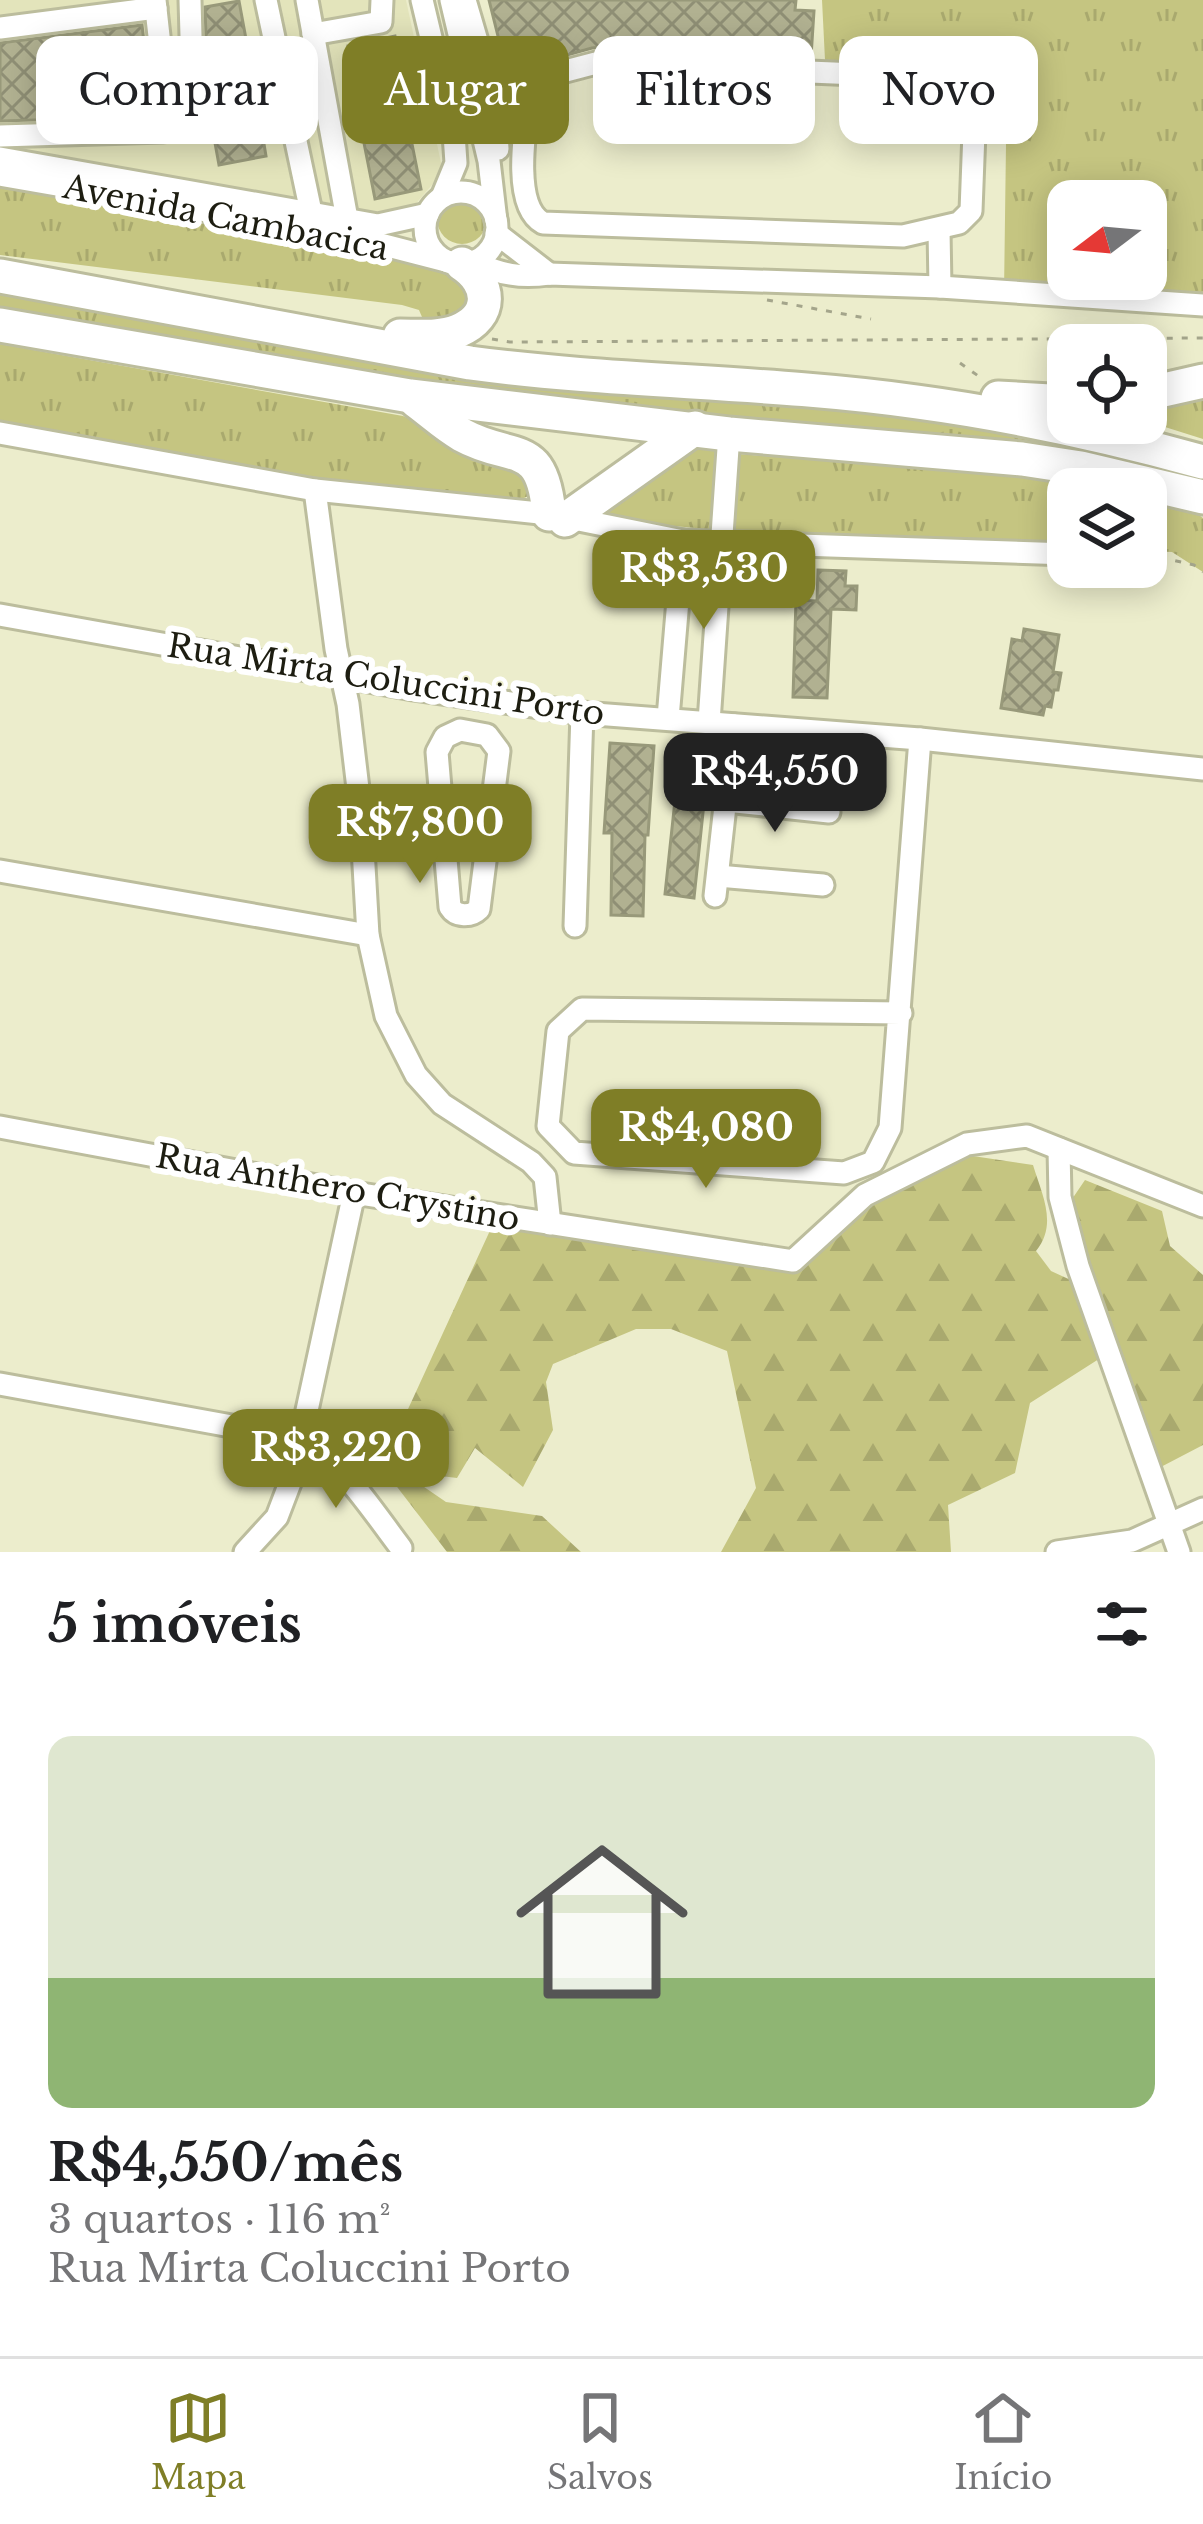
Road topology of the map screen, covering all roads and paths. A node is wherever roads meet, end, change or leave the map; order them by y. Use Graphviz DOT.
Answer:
graph roads {
  1 [pos="190,0"];
  2 [pos="266,0"];
  3 [pos="307,0"];
  4 [pos="382,0"];
  5 [pos="422,0"];
  6 [pos="451,0"];
  7 [pos="465,0"];
  8 [pos="156,4"];
  9 [pos="0,28"];
  10 [pos="313,34"];
  11 [pos="159,36"];
  12 [pos="191,36"];
  13 [pos="476,36"];
  14 [pos="569,70"];
  15 [pos="0,136"];
  16 [pos="36,136"];
  17 [pos="57,144"];
  18 [pos="77,144"];
  19 [pos="498,144"];
  20 [pos="524,144"];
  21 [pos="0,158"];
  22 [pos="30,164"];
  23 [pos="0,175"];
  24 [pos="116,178"];
  25 [pos="495,192"];
  26 [pos="435,205"];
  27 [pos="310,212"];
  28 [pos="346,219"];
  29 [pos="496,227"];
  30 [pos="939,230"];
  31 [pos="462,262"];
  32 [pos="549,274"];
  33 [pos="0,276"];
  34 [pos="940,287"];
  35 [pos="101,295"];
  36 [pos="1203,305"];
  37 [pos="0,325"];
  38 [pos="1203,338"];
  39 [pos="492,339"];
  40 [pos="1203,381"];
  41 [pos="1167,389"];
  42 [pos="818,393"];
  43 [pos="410,396"];
  44 [pos="1047,401"];
  45 [pos="695,428"];
  46 [pos="0,433"];
  47 [pos="729,434"];
  48 [pos="1203,462"];
  49 [pos="315,490"];
  50 [pos="1194,498"];
  51 [pos="557,517"];
  52 [pos="683,542"];
  53 [pos="723,545"];
  54 [pos="1047,553"];
  55 [pos="1167,559"];
  56 [pos="1203,572"];
  57 [pos="0,615"];
  58 [pos="341,677"];
  59 [pos="464,696"];
  60 [pos="582,712"];
  61 [pos="668,718"];
  62 [pos="710,722"];
  63 [pos="734,725"];
  64 [pos="460,730"];
  65 [pos="920,739"];
  66 [pos="1203,769"];
  67 [pos="727,801"];
  68 [pos="829,812"];
  69 [pos="447,863"];
  70 [pos="484,868"];
  71 [pos="0,871"];
  72 [pos="823,885"];
  73 [pos="575,926"];
  74 [pos="368,935"];
  75 [pos="901,1013"];
  76 [pos="0,1126"];
  77 [pos="1059,1149"];
  78 [pos="354,1193"];
  79 [pos="1203,1206"];
  80 [pos="550,1224"];
  81 [pos="0,1384"];
  82 [pos="303,1439"];
  83 [pos="1203,1509"];
  84 [pos="1169,1525"];
  85 [pos="401,1548"];
  86 [pos="244,1552"];
  87 [pos="1057,1552"];
  88 [pos="1179,1552"];
  1 -- 12 [label="street"];
  2 -- 27 [label="street"];
  3 -- 10 [label="street"];
  4 -- 10 [label="street"];
  5 -- 26 [label="street"];
  6 -- 25 [label="street"];
  7 -- 13 [label="street"];
  8 -- 9 [label="street"];
  8 -- 11 [label="street"];
  10 -- 28 [label="street"];
  14 -- 30 [label="street"];
  15 -- 16 [label="street"];
  17 -- 22 [label="street"];
  18 -- 24 [label="street"];
  19 -- 25 [label="street"];
  20 -- 30 [label="street"];
  21 -- 22 [label="street, Avenida Cambacica"];
  22 -- 24 [label="street, Avenida Cambacica"];
  23 -- 31 [label="street, Avenida Cambacica"];
  24 -- 27 [label="street, Avenida Cambacica"];
  25 -- 29 [label="street"];
  26 -- 28 [label="street, Avenida Cambacica"];
  26 -- 29 [label="street"];
  26 -- 31 [label="street"];
  27 -- 28 [label="street, Avenida Cambacica"];
  29 -- 31 [label="street"];
  29 -- 32 [label="street"];
  30 -- 34 [label="street"];
  31 -- 32 [label="street, Avenida Cambacica"];
  31 -- 35 [label="highway"];
  32 -- 34 [label="street, Avenida Cambacica"];
  33 -- 35 [label="highway"];
  34 -- 36 [label="street, Avenida Cambacica"];
  35 -- 42 [label="highway"];
  37 -- 43 [label="highway"];
  38 -- 39 [label="path"];
  40 -- 41 [label="highway"];
  42 -- 44 [label="highway"];
  42 -- 48 [label="highway"];
  43 -- 45 [label="highway"];
  43 -- 51 [label="highway"];
  45 -- 47 [label="highway"];
  45 -- 51 [label="highway"];
  46 -- 49 [label="street"];
  47 -- 50 [label="highway"];
  47 -- 53 [label="street"];
  49 -- 51 [label="street"];
  49 -- 58 [label="street"];
  51 -- 52 [label="street"];
  52 -- 53 [label="street"];
  52 -- 61 [label="street"];
  53 -- 54 [label="street"];
  53 -- 62 [label="street"];
  55 -- 56 [label="path"];
  57 -- 58 [label="street, Rua Mirta Coluccini Porto"];
  58 -- 59 [label="street, Rua Mirta Coluccini Porto"];
  58 -- 74 [label="street"];
  59 -- 60 [label="street, Rua Mirta Coluccini Porto"];
  59 -- 64 [label="street"];
  60 -- 61 [label="street, Rua Mirta Coluccini Porto"];
  60 -- 73 [label="street"];
  61 -- 62 [label="street, Rua Mirta Coluccini Porto"];
  62 -- 63 [label="street, Rua Mirta Coluccini Porto"];
  63 -- 65 [label="street, Rua Mirta Coluccini Porto"];
  63 -- 67 [label="street"];
  64 -- 69 [label="street"];
  64 -- 70 [label="street"];
  65 -- 66 [label="street, Rua Mirta Coluccini Porto"];
  65 -- 75 [label="street"];
  67 -- 68 [label="street"];
  67 -- 72 [label="street"];
  69 -- 70 [label="street"];
  69 -- 70 [label="street"];
  71 -- 74 [label="street"];
  74 -- 80 [label="street"];
  75 -- 75 [label="street"];
  76 -- 78 [label="street, Rua Anthero Crystino"];
  77 -- 79 [label="street"];
  77 -- 80 [label="street, Rua Anthero Crystino"];
  77 -- 84 [label="street"];
  78 -- 80 [label="street, Rua Anthero Crystino"];
  78 -- 82 [label="street"];
  81 -- 82 [label="street"];
  82 -- 85 [label="street"];
  82 -- 86 [label="street"];
  83 -- 84 [label="street"];
  84 -- 87 [label="street"];
  84 -- 88 [label="street"];
}
